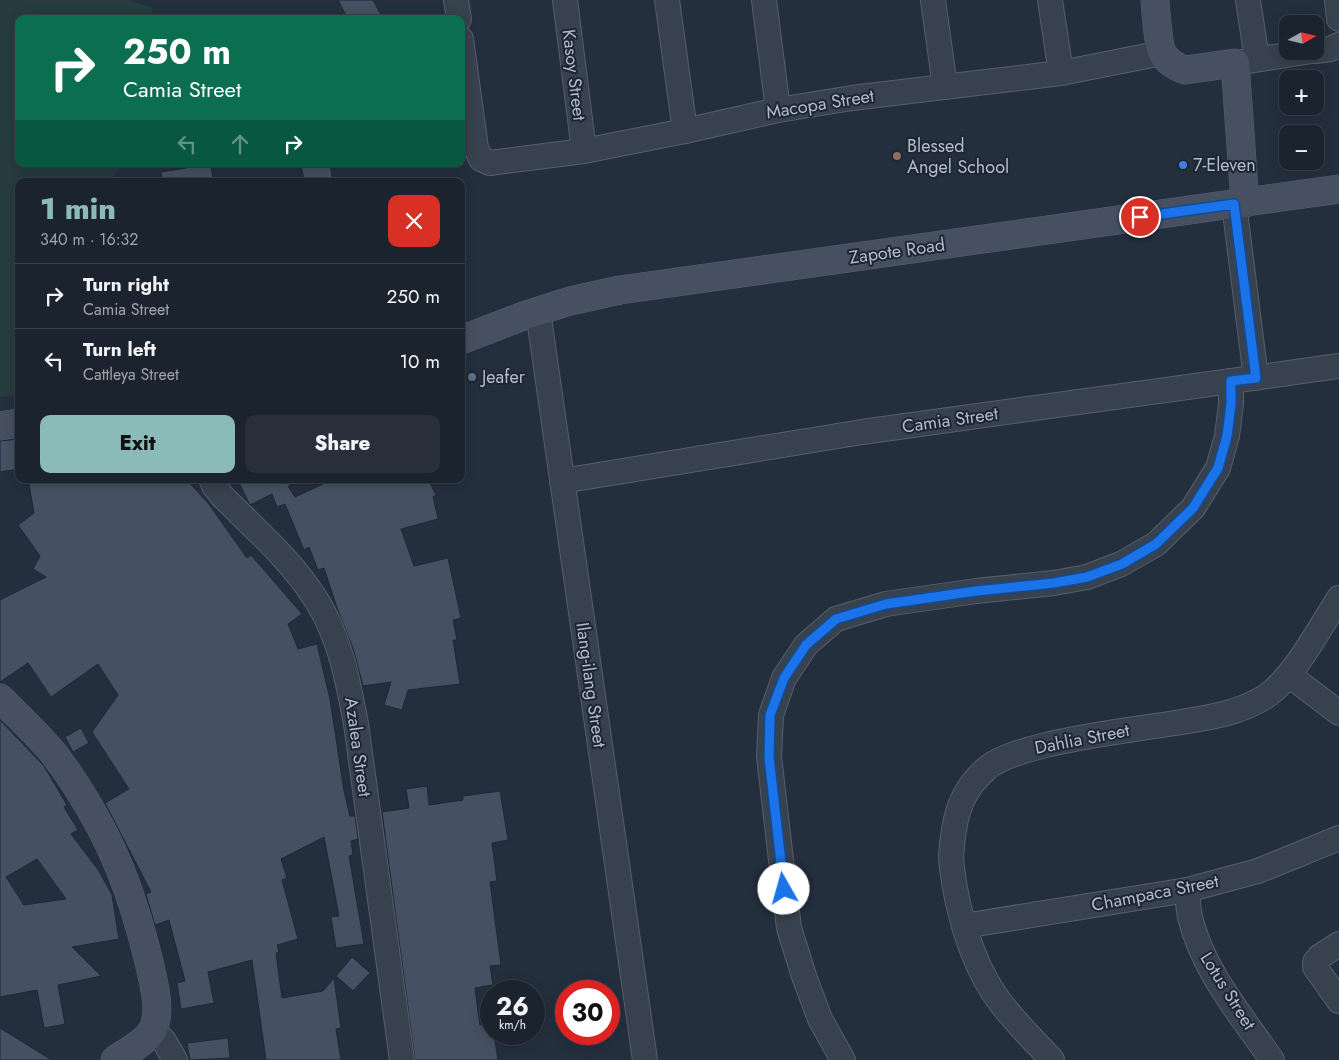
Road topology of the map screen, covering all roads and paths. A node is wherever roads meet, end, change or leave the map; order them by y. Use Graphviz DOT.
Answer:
graph roads {
  1 [pos="456,0"];
  2 [pos="565,0"];
  3 [pos="667,0"];
  4 [pos="764,0"];
  5 [pos="933,0"];
  6 [pos="1050,0"];
  7 [pos="1154,0"];
  8 [pos="1248,0"];
  9 [pos="1336,0"];
  10 [pos="458,15"];
  11 [pos="1339,19"];
  12 [pos="1339,45"];
  13 [pos="1324,48"];
  14 [pos="1162,53"];
  15 [pos="1279,56"];
  16 [pos="1246,61"];
  17 [pos="465,68"];
  18 [pos="1061,72"];
  19 [pos="945,87"];
  20 [pos="778,110"];
  21 [pos="685,131"];
  22 [pos="584,151"];
  23 [pos="1339,189"];
  24 [pos="1240,204"];
  25 [pos="538,311"];
  26 [pos="465,338"];
  27 [pos="1339,366"];
  28 [pos="1256,378"];
  29 [pos="1231,381"];
  30 [pos="15,424"];
  31 [pos="0,426"];
  32 [pos="562,481"];
  33 [pos="213,483"];
  34 [pos="1339,598"];
  35 [pos="1289,675"];
  36 [pos="0,698"];
  37 [pos="1339,713"];
  38 [pos="1339,838"];
  39 [pos="1186,890"];
  40 [pos="964,926"];
  41 [pos="1339,944"];
  42 [pos="1339,1002"];
  43 [pos="153,1030"];
  44 [pos="115,1060"];
  45 [pos="175,1060"];
  46 [pos="402,1060"];
  47 [pos="645,1060"];
  48 [pos="843,1060"];
  49 [pos="1052,1060"];
  50 [pos="1272,1060"];
  1 -- 10 [label="street"];
  2 -- 22 [label="street, Kasoy Street"];
  3 -- 21 [label="street"];
  4 -- 20 [label="street"];
  5 -- 19 [label="street"];
  6 -- 18 [label="street"];
  7 -- 14 [label="main road"];
  8 -- 16 [label="street"];
  9 -- 11 [label="street"];
  12 -- 13 [label="street"];
  14 -- 16 [label="main road"];
  14 -- 18 [label="street, Macopa Street"];
  15 -- 16 [label="street"];
  16 -- 24 [label="main road"];
  17 -- 22 [label="street, Macopa Street"];
  18 -- 19 [label="street, Macopa Street"];
  19 -- 20 [label="street, Macopa Street"];
  20 -- 21 [label="street, Macopa Street"];
  21 -- 22 [label="street, Macopa Street"];
  23 -- 24 [label="main road, Zapote Road"];
  24 -- 25 [label="main road, Zapote Road"];
  24 -- 28 [label="street"];
  25 -- 26 [label="main road, Zapote Road"];
  25 -- 32 [label="street, Ilang-ilang Street"];
  27 -- 28 [label="street, Camia Street"];
  28 -- 29 [label="street, Camia Street"];
  29 -- 32 [label="street, Camia Street"];
  29 -- 48 [label="street"];
  30 -- 31 [label="main road"];
  32 -- 47 [label="street, Ilang-ilang Street"];
  33 -- 46 [label="street, Azalea Street"];
  34 -- 35 [label="street, Dahlia Street"];
  35 -- 37 [label="street"];
  35 -- 40 [label="street, Dahlia Street"];
  36 -- 43 [label="main road"];
  38 -- 39 [label="street, Champaca Street"];
  39 -- 40 [label="street, Champaca Street"];
  39 -- 50 [label="street, Lotus Street"];
  40 -- 49 [label="street, Dahlia Street"];
  41 -- 42 [label="street"];
  43 -- 44 [label="main road"];
  43 -- 45 [label="street"];
}
